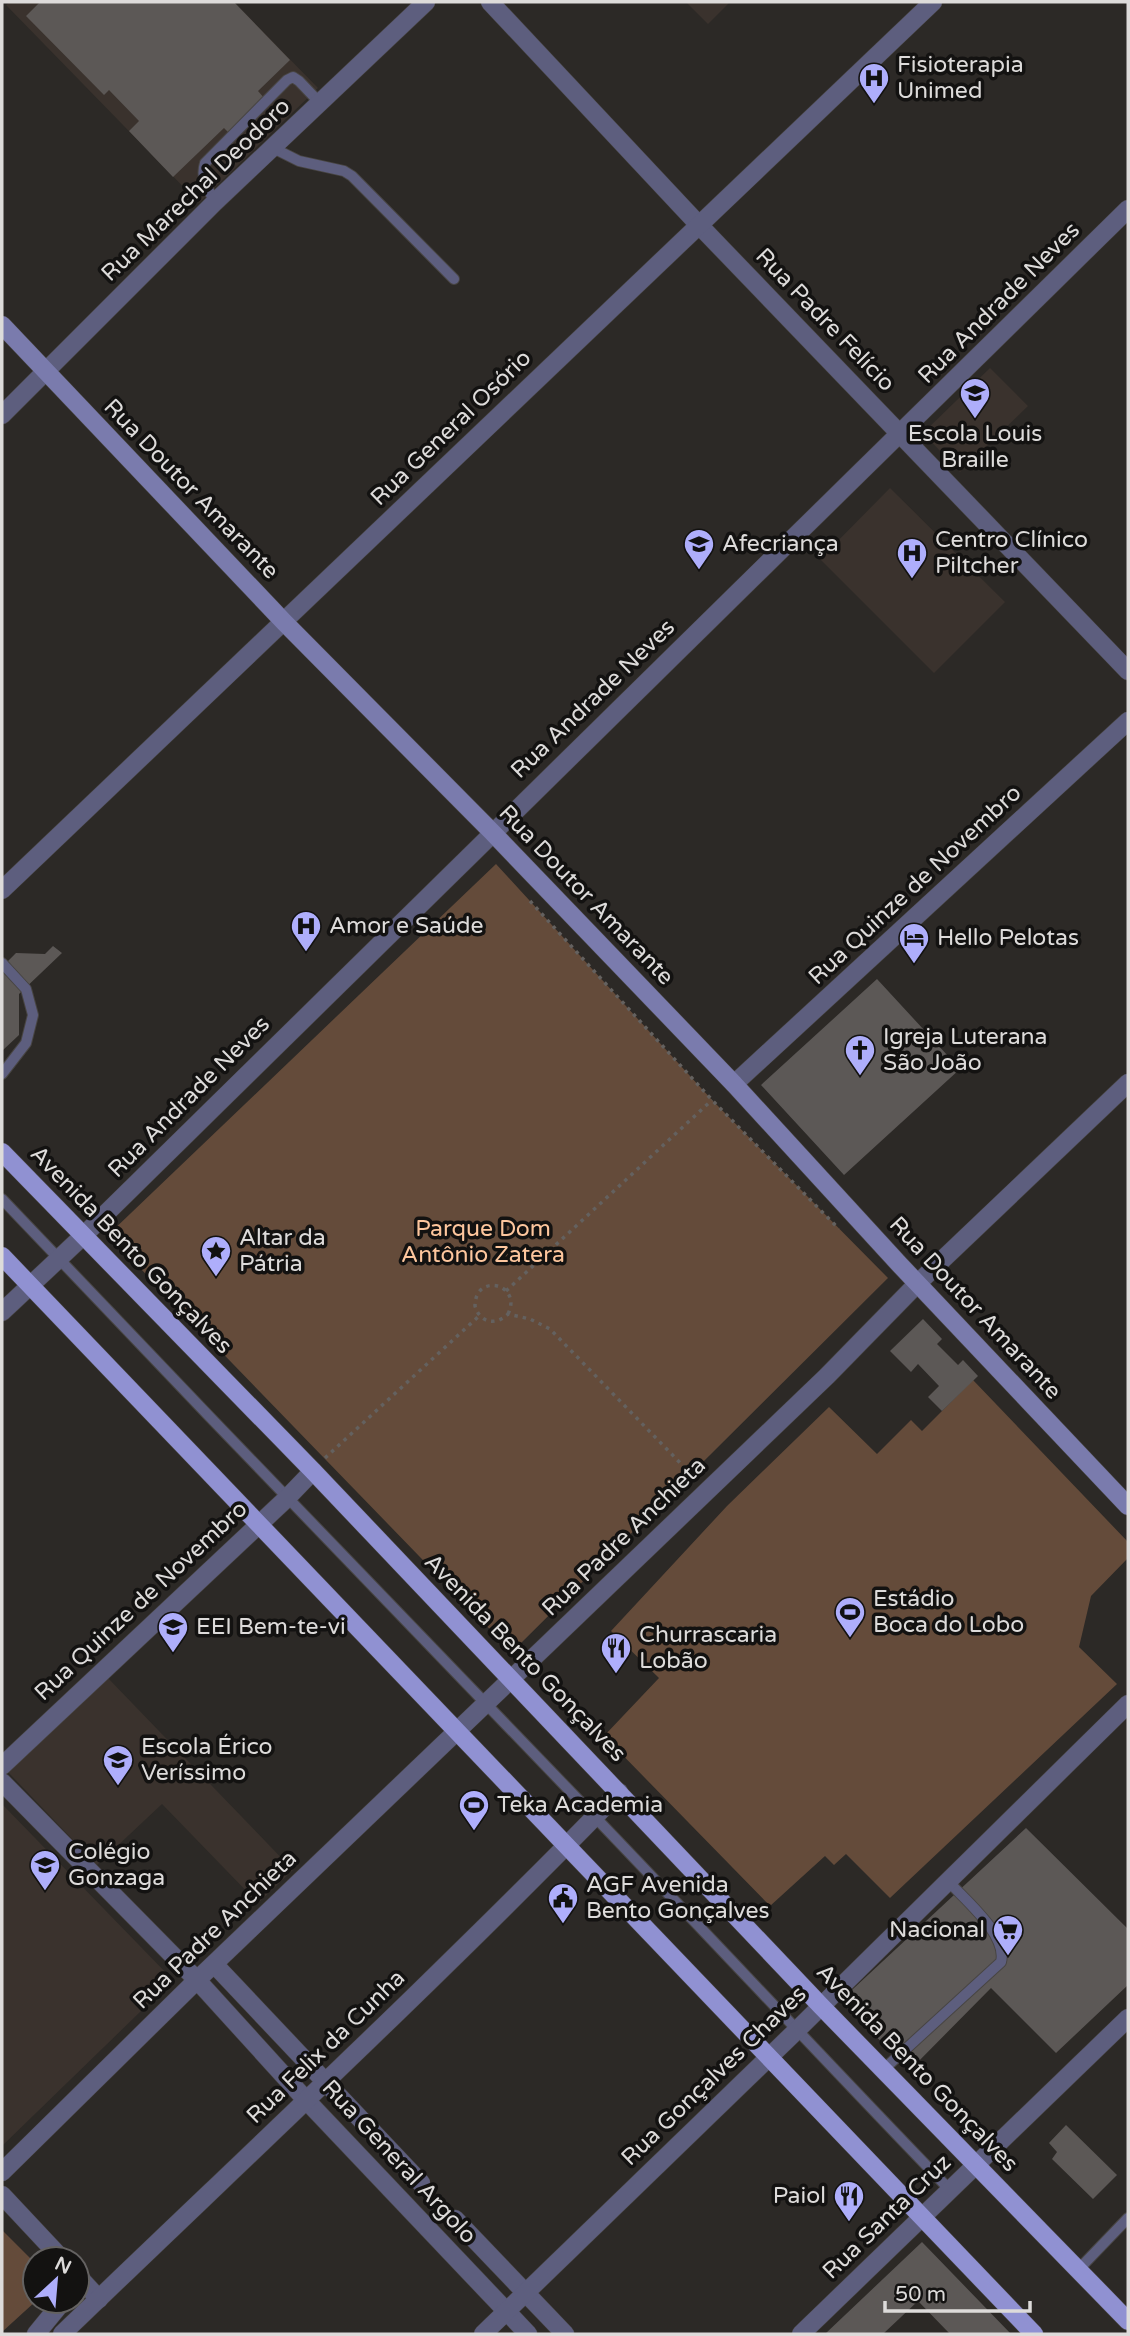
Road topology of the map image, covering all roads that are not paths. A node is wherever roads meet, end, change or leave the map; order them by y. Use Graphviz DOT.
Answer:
graph roads {
  1 [pos="426,2"];
  2 [pos="490,2"];
  3 [pos="933,2"];
  4 [pos="320,103"];
  5 [pos="273,148"];
  6 [pos="215,202"];
  7 [pos="1128,209"];
  8 [pos="699,225"];
  9 [pos="454,279"];
  10 [pos="2,325"];
  11 [pos="46,372"];
  12 [pos="2,415"];
  13 [pos="901,434"];
  14 [pos="284,622"];
  15 [pos="1128,671"];
  16 [pos="1128,721"];
  17 [pos="492,832"];
  18 [pos="2,890"];
  19 [pos="2,963"];
  20 [pos="2,1073"];
  21 [pos="1128,1083"];
  22 [pos="734,1084"];
  23 [pos="2,1152"];
  24 [pos="2,1199"];
  25 [pos="83,1236"];
  26 [pos="2,1256"];
  27 [pos="58,1259"];
  28 [pos="918,1283"];
  29 [pos="29,1285"];
  30 [pos="2,1312"];
  31 [pos="319,1464"];
  32 [pos="286,1499"];
  33 [pos="1128,1506"];
  34 [pos="258,1525"];
  35 [pos="511,1679"];
  36 [pos="485,1704"];
  37 [pos="1128,1704"];
  38 [pos="456,1732"];
  39 [pos="2,1766"];
  40 [pos="2,1782"];
  41 [pos="620,1791"];
  42 [pos="595,1817"];
  43 [pos="566,1848"];
  44 [pos="948,1881"];
  45 [pos="214,1965"];
  46 [pos="197,1980"];
  47 [pos="821,2006"];
  48 [pos="1128,2018"];
  49 [pos="796,2031"];
  50 [pos="770,2057"];
  51 [pos="884,2069"];
  52 [pos="325,2082"];
  53 [pos="306,2100"];
  54 [pos="978,2164"];
  55 [pos="2,2172"];
  56 [pos="421,2183"];
  57 [pos="950,2190"];
  58 [pos="2,2195"];
  59 [pos="921,2217"];
  60 [pos="1128,2218"];
  61 [pos="455,2219"];
  62 [pos="49,2245"];
  63 [pos="1079,2269"];
  64 [pos="91,2290"];
  65 [pos="527,2293"];
  66 [pos="99,2299"];
  67 [pos="507,2312"];
  68 [pos="52,2315"];
  69 [pos="1128,2321"];
  70 [pos="36,2334"];
  71 [pos="62,2334"];
  72 [pos="483,2334"];
  73 [pos="528,2334"];
  74 [pos="565,2334"];
  75 [pos="801,2334"];
  76 [pos="1034,2334"];
  1 -- 4 [label="street, Rua Marechal Deodoro"];
  2 -- 8 [label="street, Rua Padre Felício"];
  3 -- 8 [label="street, Rua General Osório"];
  4 -- 5 [label="street, Rua Marechal Deodoro"];
  4 -- 6 [label="lane"];
  5 -- 6 [label="street, Rua Marechal Deodoro"];
  5 -- 9 [label="lane"];
  6 -- 11 [label="street, Rua Marechal Deodoro"];
  7 -- 13 [label="street, Rua Andrade Neves"];
  8 -- 13 [label="street, Rua Padre Felício"];
  8 -- 14 [label="street, Rua General Osório"];
  10 -- 11 [label="main road, Rua Doutor Amarante"];
  11 -- 12 [label="street, Rua Marechal Deodoro"];
  11 -- 14 [label="main road, Rua Doutor Amarante"];
  13 -- 15 [label="street, Rua Padre Felício"];
  13 -- 17 [label="street, Rua Andrade Neves"];
  14 -- 17 [label="main road, Rua Doutor Amarante"];
  14 -- 18 [label="street, Rua General Osório"];
  16 -- 22 [label="street, Rua Quinze de Novembro"];
  17 -- 22 [label="main road, Rua Doutor Amarante"];
  17 -- 25 [label="street, Rua Andrade Neves"];
  19 -- 20 [label="lane"];
  21 -- 28 [label="street, Rua Padre Anchieta"];
  22 -- 28 [label="main road, Rua Doutor Amarante"];
  23 -- 25 [label="main road, Avenida Bento Gonçalves"];
  24 -- 27 [label="lane"];
  25 -- 27 [label="street, Rua Andrade Neves"];
  25 -- 31 [label="main road, Avenida Bento Gonçalves"];
  26 -- 29 [label="main road"];
  27 -- 29 [label="street, Rua Andrade Neves"];
  27 -- 32 [label="lane"];
  28 -- 33 [label="main road, Rua Doutor Amarante"];
  28 -- 35 [label="street, Rua Padre Anchieta"];
  29 -- 30 [label="street, Rua Andrade Neves"];
  29 -- 34 [label="main road"];
  31 -- 32 [label="street, Rua Quinze de Novembro"];
  31 -- 35 [label="main road, Avenida Bento Gonçalves"];
  32 -- 34 [label="street, Rua Quinze de Novembro"];
  32 -- 36 [label="lane"];
  34 -- 38 [label="main road"];
  34 -- 39 [label="street, Rua Quinze de Novembro"];
  35 -- 36 [label="street, Rua Padre Anchieta"];
  35 -- 41 [label="main road, Avenida Bento Gonçalves"];
  36 -- 38 [label="street, Rua Padre Anchieta"];
  36 -- 42 [label="lane"];
  37 -- 44 [label="street, Rua Gonçalves Chaves"];
  38 -- 43 [label="main road"];
  38 -- 45 [label="street, Rua Padre Anchieta"];
  40 -- 46 [label="street, Rua General Argolo"];
  41 -- 42 [label="street, Rua Felix da Cunha"];
  41 -- 47 [label="main road, Avenida Bento Gonçalves"];
  42 -- 43 [label="street, Rua Felix da Cunha"];
  42 -- 49 [label="lane"];
  43 -- 50 [label="main road"];
  43 -- 52 [label="street, Rua Felix da Cunha"];
  44 -- 47 [label="street, Rua Gonçalves Chaves"];
  44 -- 51 [label="lane"];
  45 -- 46 [label="street, Rua Padre Anchieta"];
  45 -- 52 [label="street, Rua General Argolo"];
  46 -- 53 [label="street, Rua General Argolo"];
  46 -- 55 [label="street, Rua Padre Anchieta"];
  47 -- 49 [label="street, Rua Gonçalves Chaves"];
  47 -- 51 [label="main road, Avenida Bento Gonçalves"];
  48 -- 54 [label="street, Rua Santa Cruz"];
  49 -- 50 [label="street, Rua Gonçalves Chaves"];
  49 -- 57 [label="lane"];
  50 -- 59 [label="main road"];
  50 -- 65 [label="street, Rua Gonçalves Chaves"];
  51 -- 54 [label="main road, Avenida Bento Gonçalves"];
  52 -- 53 [label="street, Rua Felix da Cunha"];
  52 -- 56 [label="street, Rua General Argolo"];
  53 -- 66 [label="street, Rua Felix da Cunha"];
  53 -- 67 [label="street, Rua General Argolo"];
  54 -- 57 [label="street, Rua Santa Cruz"];
  54 -- 63 [label="main road, Avenida Bento Gonçalves"];
  57 -- 59 [label="street, Rua Santa Cruz"];
  58 -- 62 [label="street"];
  59 -- 75 [label="street, Rua Santa Cruz"];
  59 -- 76 [label="main road"];
  60 -- 63 [label="lane"];
  61 -- 65 [label="street, Rua General Argolo"];
  63 -- 69 [label="main road, Avenida Bento Gonçalves"];
  64 -- 66 [label="street"];
  65 -- 67 [label="street, Rua Gonçalves Chaves"];
  65 -- 74 [label="street, Rua General Argolo"];
  66 -- 71 [label="street, Rua Felix da Cunha"];
  67 -- 72 [label="street, Rua Gonçalves Chaves"];
  67 -- 73 [label="street, Rua General Argolo"];
  68 -- 70 [label="street"];
}
